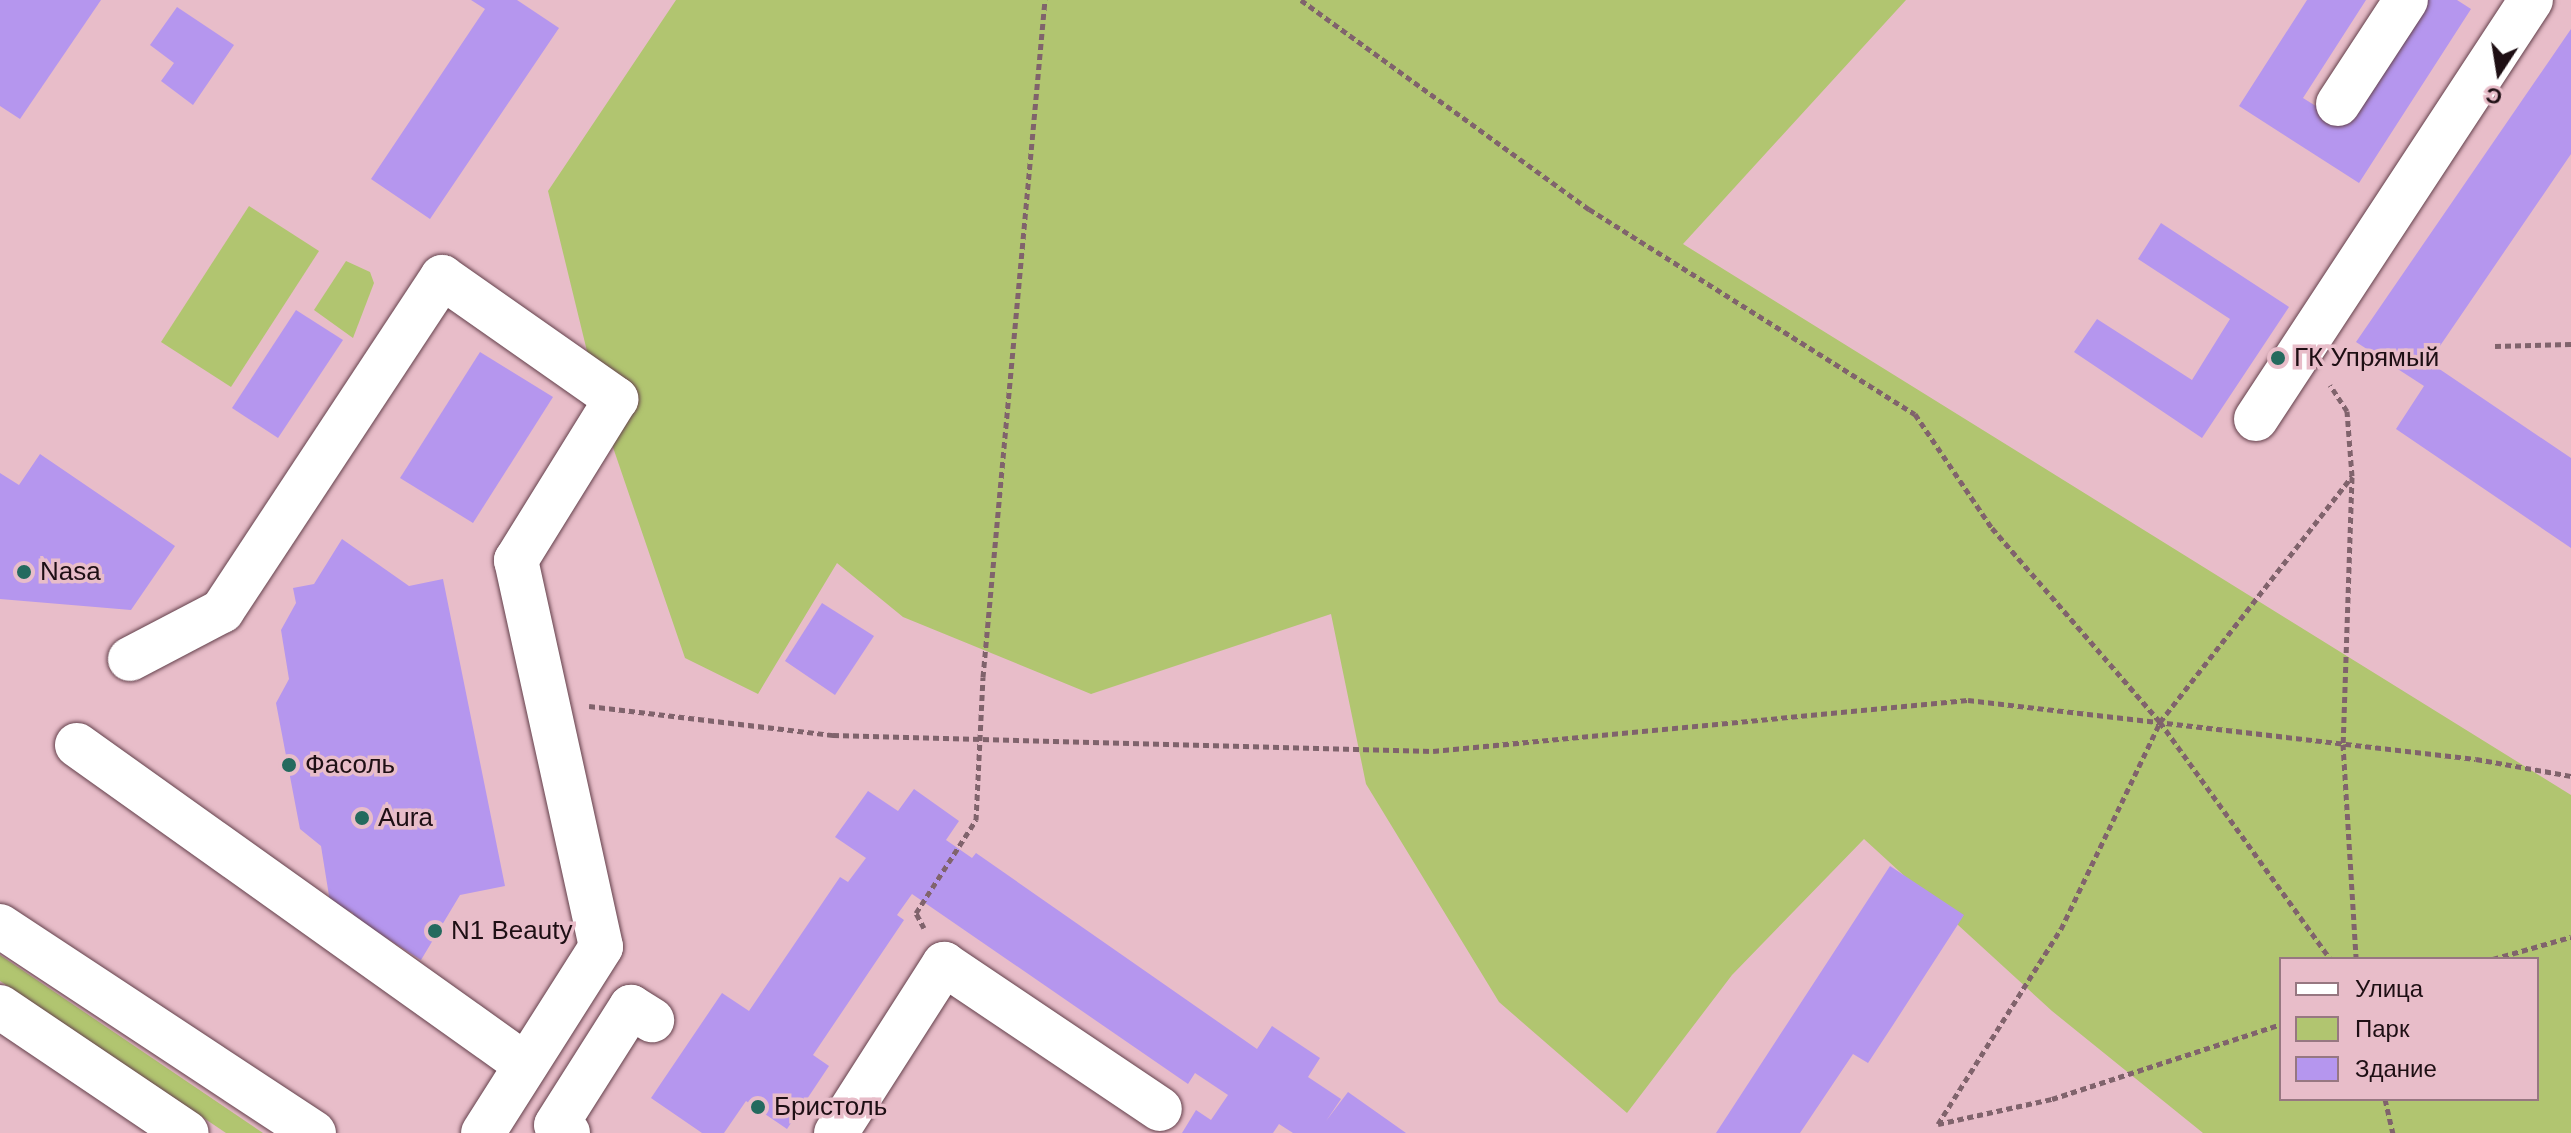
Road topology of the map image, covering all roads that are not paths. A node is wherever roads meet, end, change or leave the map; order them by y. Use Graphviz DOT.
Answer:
graph roads {
  1 [pos="2406,0"];
  2 [pos="2523,3"];
  3 [pos="2338,104"];
  4 [pos="2256,419"];
  5 [pos="130,659"];
  6 [pos="77,745"];
  7 [pos="0,926"];
  8 [pos="0,1007"];
  9 [pos="652,1020"];
  10 [pos="526,1065"];
  11 [pos="1160,1109"];
  12 [pos="185,1133"];
  13 [pos="314,1133"];
  14 [pos="483,1133"];
  15 [pos="568,1133"];
  16 [pos="836,1133"];
  1 -- 3 [label="street"];
  2 -- 4 [label="street"];
  5 -- 10 [label="street"];
  6 -- 10 [label="street"];
  7 -- 13 [label="street"];
  8 -- 12 [label="street"];
  9 -- 15 [label="street"];
  10 -- 14 [label="street"];
  11 -- 16 [label="street"];
}
